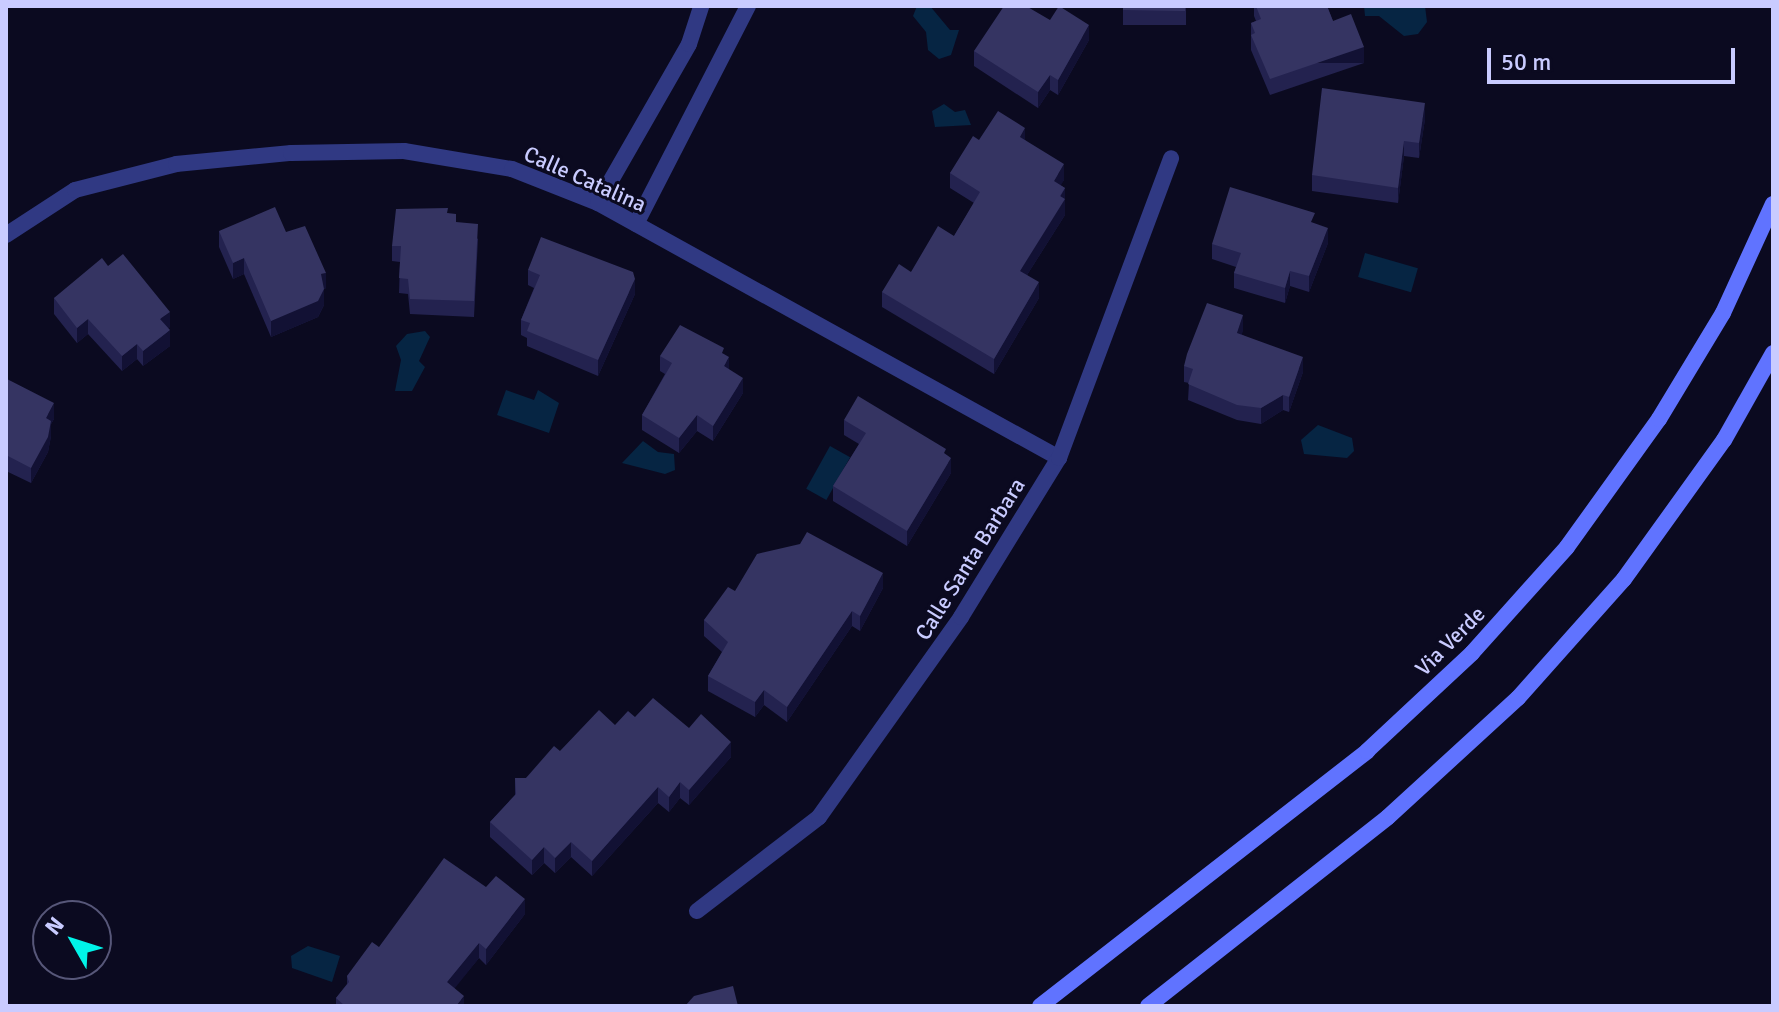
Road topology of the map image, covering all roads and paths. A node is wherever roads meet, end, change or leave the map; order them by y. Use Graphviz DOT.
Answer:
graph roads {
  1 [pos="701,6"];
  2 [pos="748,6"];
  3 [pos="1171,158"];
  4 [pos="598,203"];
  5 [pos="1773,204"];
  6 [pos="636,224"];
  7 [pos="6,235"];
  8 [pos="1773,353"];
  9 [pos="1059,458"];
  10 [pos="697,911"];
  11 [pos="1040,1006"];
  12 [pos="1148,1006"];
  1 -- 4 [label="street"];
  2 -- 6 [label="street"];
  3 -- 9 [label="street, Calle Santa Barbara"];
  4 -- 6 [label="street, Calle Catalina"];
  4 -- 7 [label="street, Calle Catalina"];
  5 -- 11 [label="main road, Via Verde"];
  6 -- 9 [label="street, Calle Catalina"];
  8 -- 12 [label="main road"];
  9 -- 10 [label="street, Calle Santa Barbara"];
}
